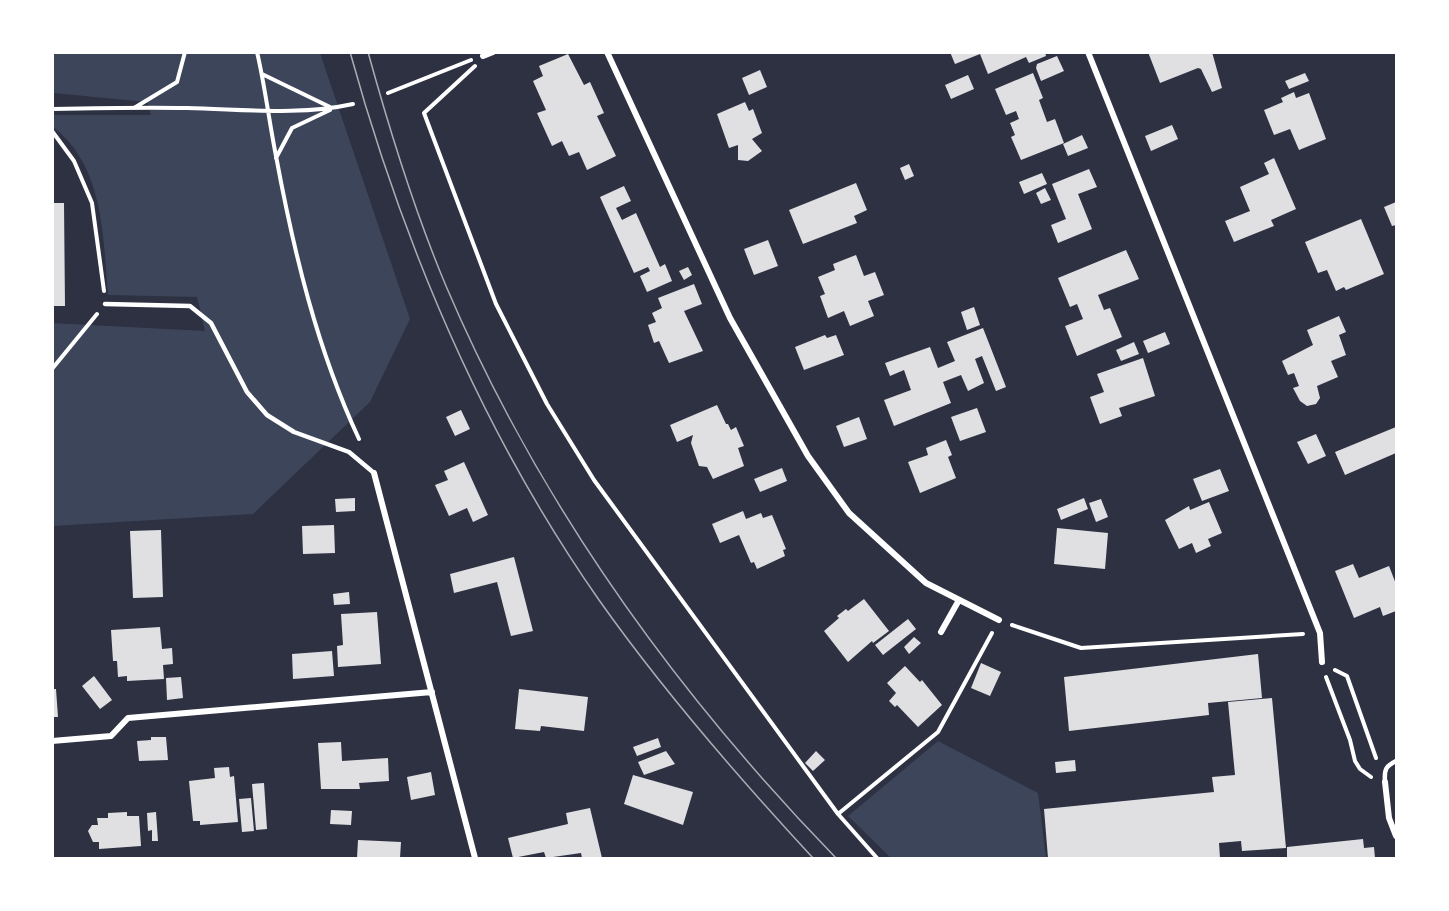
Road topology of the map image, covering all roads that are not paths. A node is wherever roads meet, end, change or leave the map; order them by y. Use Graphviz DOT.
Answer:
graph roads {
  1 [pos="493,52"];
  2 [pos="607,52"];
  3 [pos="1088,52"];
  4 [pos="483,56"];
  5 [pos="105,304"];
  6 [pos="374,473"];
  7 [pos="959,600"];
  8 [pos="999,620"];
  9 [pos="941,632"];
  10 [pos="1322,662"];
  11 [pos="432,692"];
  12 [pos="52,741"];
  13 [pos="1396,761"];
  14 [pos="1384,782"];
  15 [pos="1396,836"];
  16 [pos="475,858"];
  1 -- 4 [label="street"];
  2 -- 7 [label="street"];
  3 -- 10 [label="street"];
  5 -- 6 [label="lane"];
  6 -- 11 [label="street"];
  7 -- 8 [label="street"];
  7 -- 9 [label="street"];
  11 -- 12 [label="street"];
  11 -- 16 [label="street"];
  13 -- 14 [label="lane"];
  14 -- 15 [label="street"];
}
